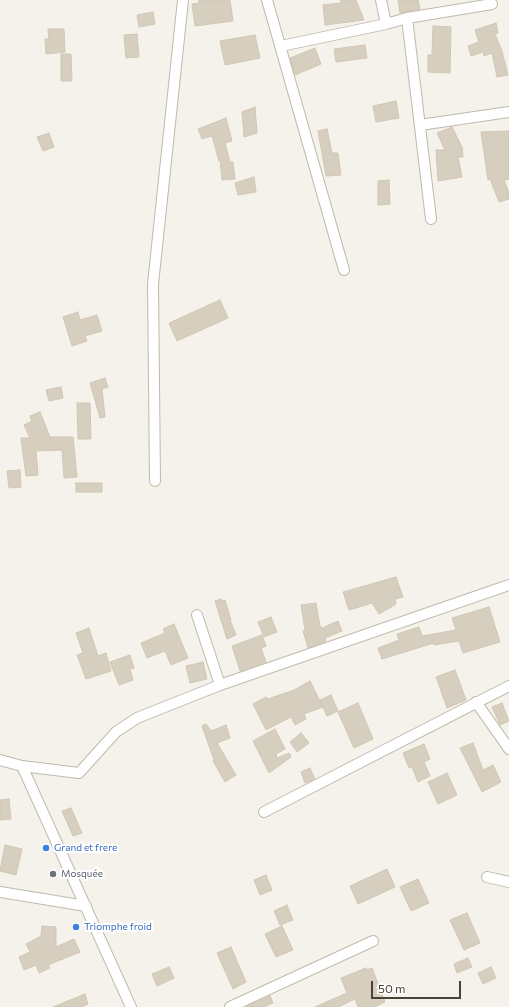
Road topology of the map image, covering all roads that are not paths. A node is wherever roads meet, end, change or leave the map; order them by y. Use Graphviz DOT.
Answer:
graph roads {
  1 [pos="183,0"];
  2 [pos="268,0"];
  3 [pos="381,0"];
  4 [pos="492,4"];
  5 [pos="407,18"];
  6 [pos="386,24"];
  7 [pos="280,46"];
  8 [pos="509,112"];
  9 [pos="420,125"];
  10 [pos="431,219"];
  11 [pos="344,270"];
  12 [pos="155,481"];
  13 [pos="509,585"];
  14 [pos="197,615"];
  15 [pos="220,685"];
  16 [pos="509,686"];
  17 [pos="476,702"];
  18 [pos="509,749"];
  19 [pos="0,760"];
  20 [pos="22,766"];
  21 [pos="264,812"];
  22 [pos="487,877"];
  23 [pos="509,882"];
  24 [pos="0,892"];
  25 [pos="86,906"];
  26 [pos="373,942"];
  27 [pos="131,1007"];
  28 [pos="230,1007"];
  1 -- 12 [label="street"];
  2 -- 7 [label="street"];
  3 -- 6 [label="street"];
  4 -- 5 [label="street"];
  5 -- 6 [label="street"];
  5 -- 9 [label="street"];
  6 -- 7 [label="street"];
  7 -- 11 [label="street"];
  8 -- 9 [label="street"];
  9 -- 10 [label="street"];
  13 -- 15 [label="street"];
  14 -- 15 [label="street"];
  15 -- 20 [label="street"];
  16 -- 17 [label="street"];
  17 -- 18 [label="street"];
  17 -- 21 [label="street"];
  19 -- 20 [label="street"];
  20 -- 25 [label="street"];
  22 -- 23 [label="street"];
  24 -- 25 [label="street"];
  25 -- 27 [label="street"];
  26 -- 28 [label="street"];
}
